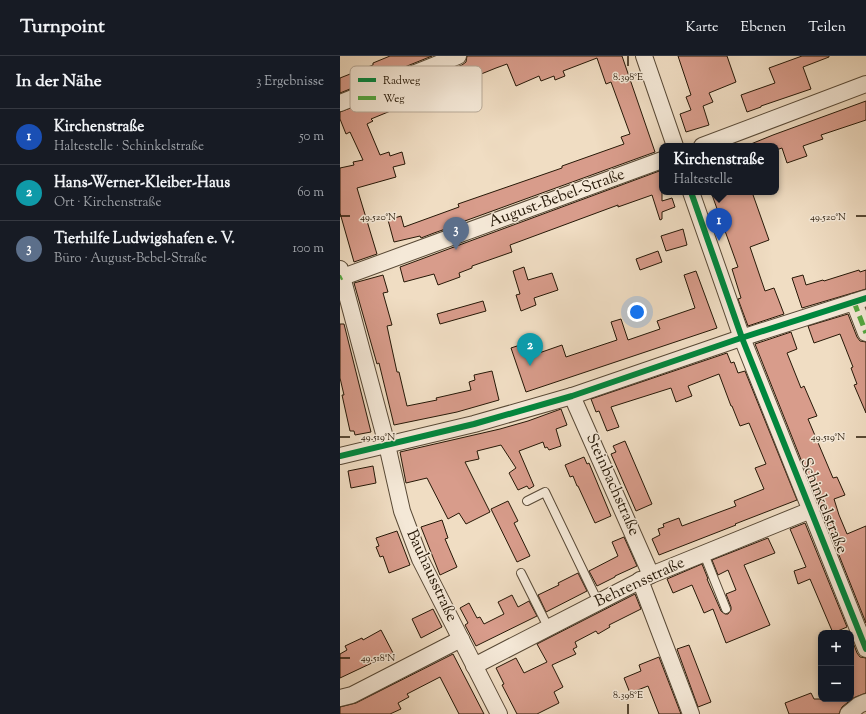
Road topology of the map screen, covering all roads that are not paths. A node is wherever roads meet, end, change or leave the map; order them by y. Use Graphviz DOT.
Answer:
graph roads {
  1 [pos="458,56"];
  2 [pos="644,56"];
  3 [pos="433,66"];
  4 [pos="866,84"];
  5 [pos="350,99"];
  6 [pos="340,103"];
  7 [pos="674,143"];
  8 [pos="710,143"];
  9 [pos="659,161"];
  10 [pos="692,195"];
  11 [pos="341,274"];
  12 [pos="860,300"];
  13 [pos="866,333"];
  14 [pos="742,338"];
  15 [pos="572,396"];
  16 [pos="387,445"];
  17 [pos="340,456"];
  18 [pos="527,501"];
  19 [pos="811,510"];
  20 [pos="704,554"];
  21 [pos="521,573"];
  22 [pos="646,578"];
  23 [pos="598,602"];
  24 [pos="726,609"];
  25 [pos="548,628"];
  26 [pos="461,639"];
  27 [pos="866,649"];
  28 [pos="474,666"];
  29 [pos="340,698"];
  30 [pos="866,702"];
  31 [pos="499,714"];
  32 [pos="691,714"];
  33 [pos="848,714"];
  1 -- 3 [label="street"];
  2 -- 7 [label="street"];
  4 -- 8 [label="street"];
  5 -- 6 [label="street"];
  9 -- 11 [label="street, August-Bebel-Straße"];
  10 -- 14 [label="street, Schinkelstraße"];
  11 -- 16 [label="street, Bauhausstraße"];
  12 -- 13 [label="street"];
  12 -- 14 [label="street"];
  14 -- 15 [label="street"];
  14 -- 19 [label="street, Schinkelstraße"];
  15 -- 16 [label="street"];
  15 -- 22 [label="street, Steinbachstraße"];
  16 -- 17 [label="street"];
  16 -- 26 [label="street, Bauhausstraße"];
  18 -- 23 [label="lane"];
  19 -- 20 [label="street, Behrensstraße"];
  19 -- 27 [label="street, Schinkelstraße"];
  20 -- 22 [label="street, Behrensstraße"];
  20 -- 24 [label="lane"];
  21 -- 25 [label="lane"];
  22 -- 23 [label="street, Behrensstraße"];
  22 -- 32 [label="street, Steinbachstraße"];
  23 -- 25 [label="street, Behrensstraße"];
  25 -- 28 [label="street, Behrensstraße"];
  26 -- 28 [label="street, Bauhausstraße"];
  26 -- 29 [label="street"];
  28 -- 31 [label="street, Bauhausstraße"];
  30 -- 33 [label="street"];
}
